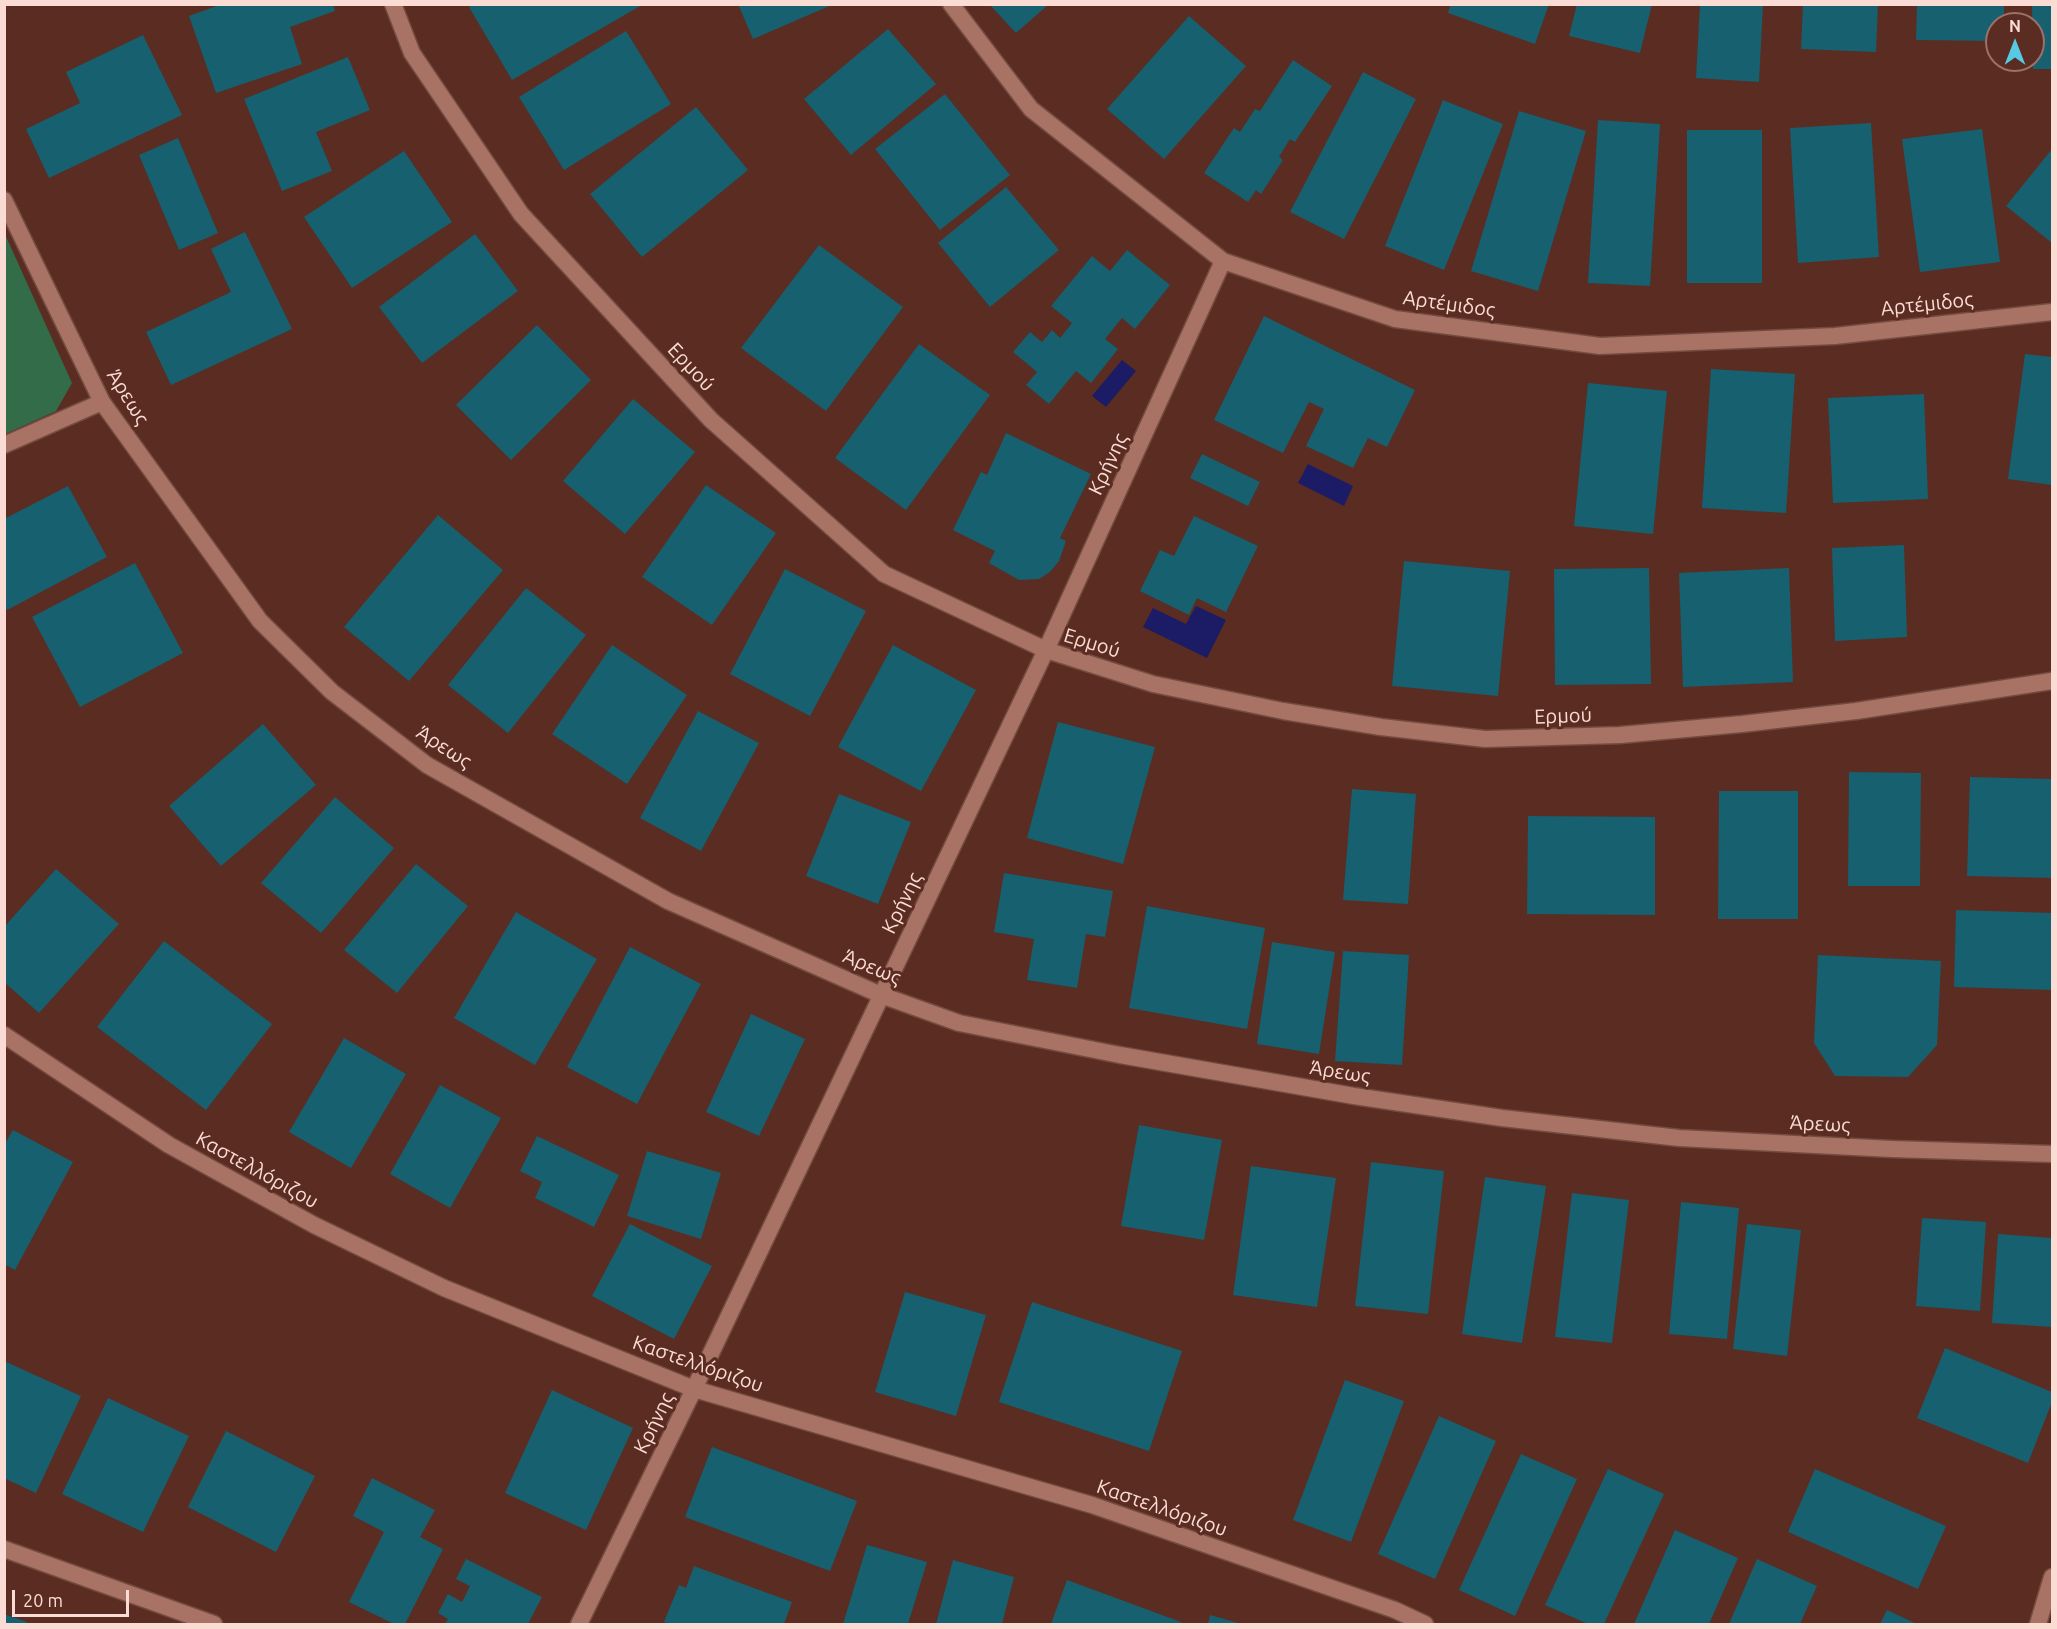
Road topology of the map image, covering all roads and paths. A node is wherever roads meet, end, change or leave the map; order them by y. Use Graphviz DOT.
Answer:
graph roads {
  1 [pos="393,4"];
  2 [pos="951,4"];
  3 [pos="4,200"];
  4 [pos="1223,261"];
  5 [pos="2052,312"];
  6 [pos="102,402"];
  7 [pos="4,446"];
  8 [pos="1046,650"];
  9 [pos="2052,681"];
  10 [pos="881,995"];
  11 [pos="4,1035"];
  12 [pos="2052,1154"];
  13 [pos="694,1389"];
  14 [pos="4,1549"];
  15 [pos="2052,1577"];
  16 [pos="214,1624"];
  17 [pos="579,1624"];
  18 [pos="1425,1624"];
  19 [pos="2038,1624"];
  1 -- 8 [label="street, Ερμού"];
  2 -- 4 [label="street, Αρτέμιδος"];
  3 -- 6 [label="street, Άρεως"];
  4 -- 5 [label="street, Αρτέμιδος"];
  4 -- 8 [label="street, Κρήνης"];
  6 -- 7 [label="street"];
  6 -- 10 [label="street, Άρεως"];
  8 -- 9 [label="street, Ερμού"];
  8 -- 10 [label="street, Κρήνης"];
  10 -- 12 [label="street, Άρεως"];
  10 -- 13 [label="street, Κρήνης"];
  11 -- 13 [label="street, Καστελλόριζου"];
  13 -- 17 [label="street, Κρήνης"];
  13 -- 18 [label="street, Καστελλόριζου"];
  14 -- 16 [label="street"];
  15 -- 19 [label="street"];
}
